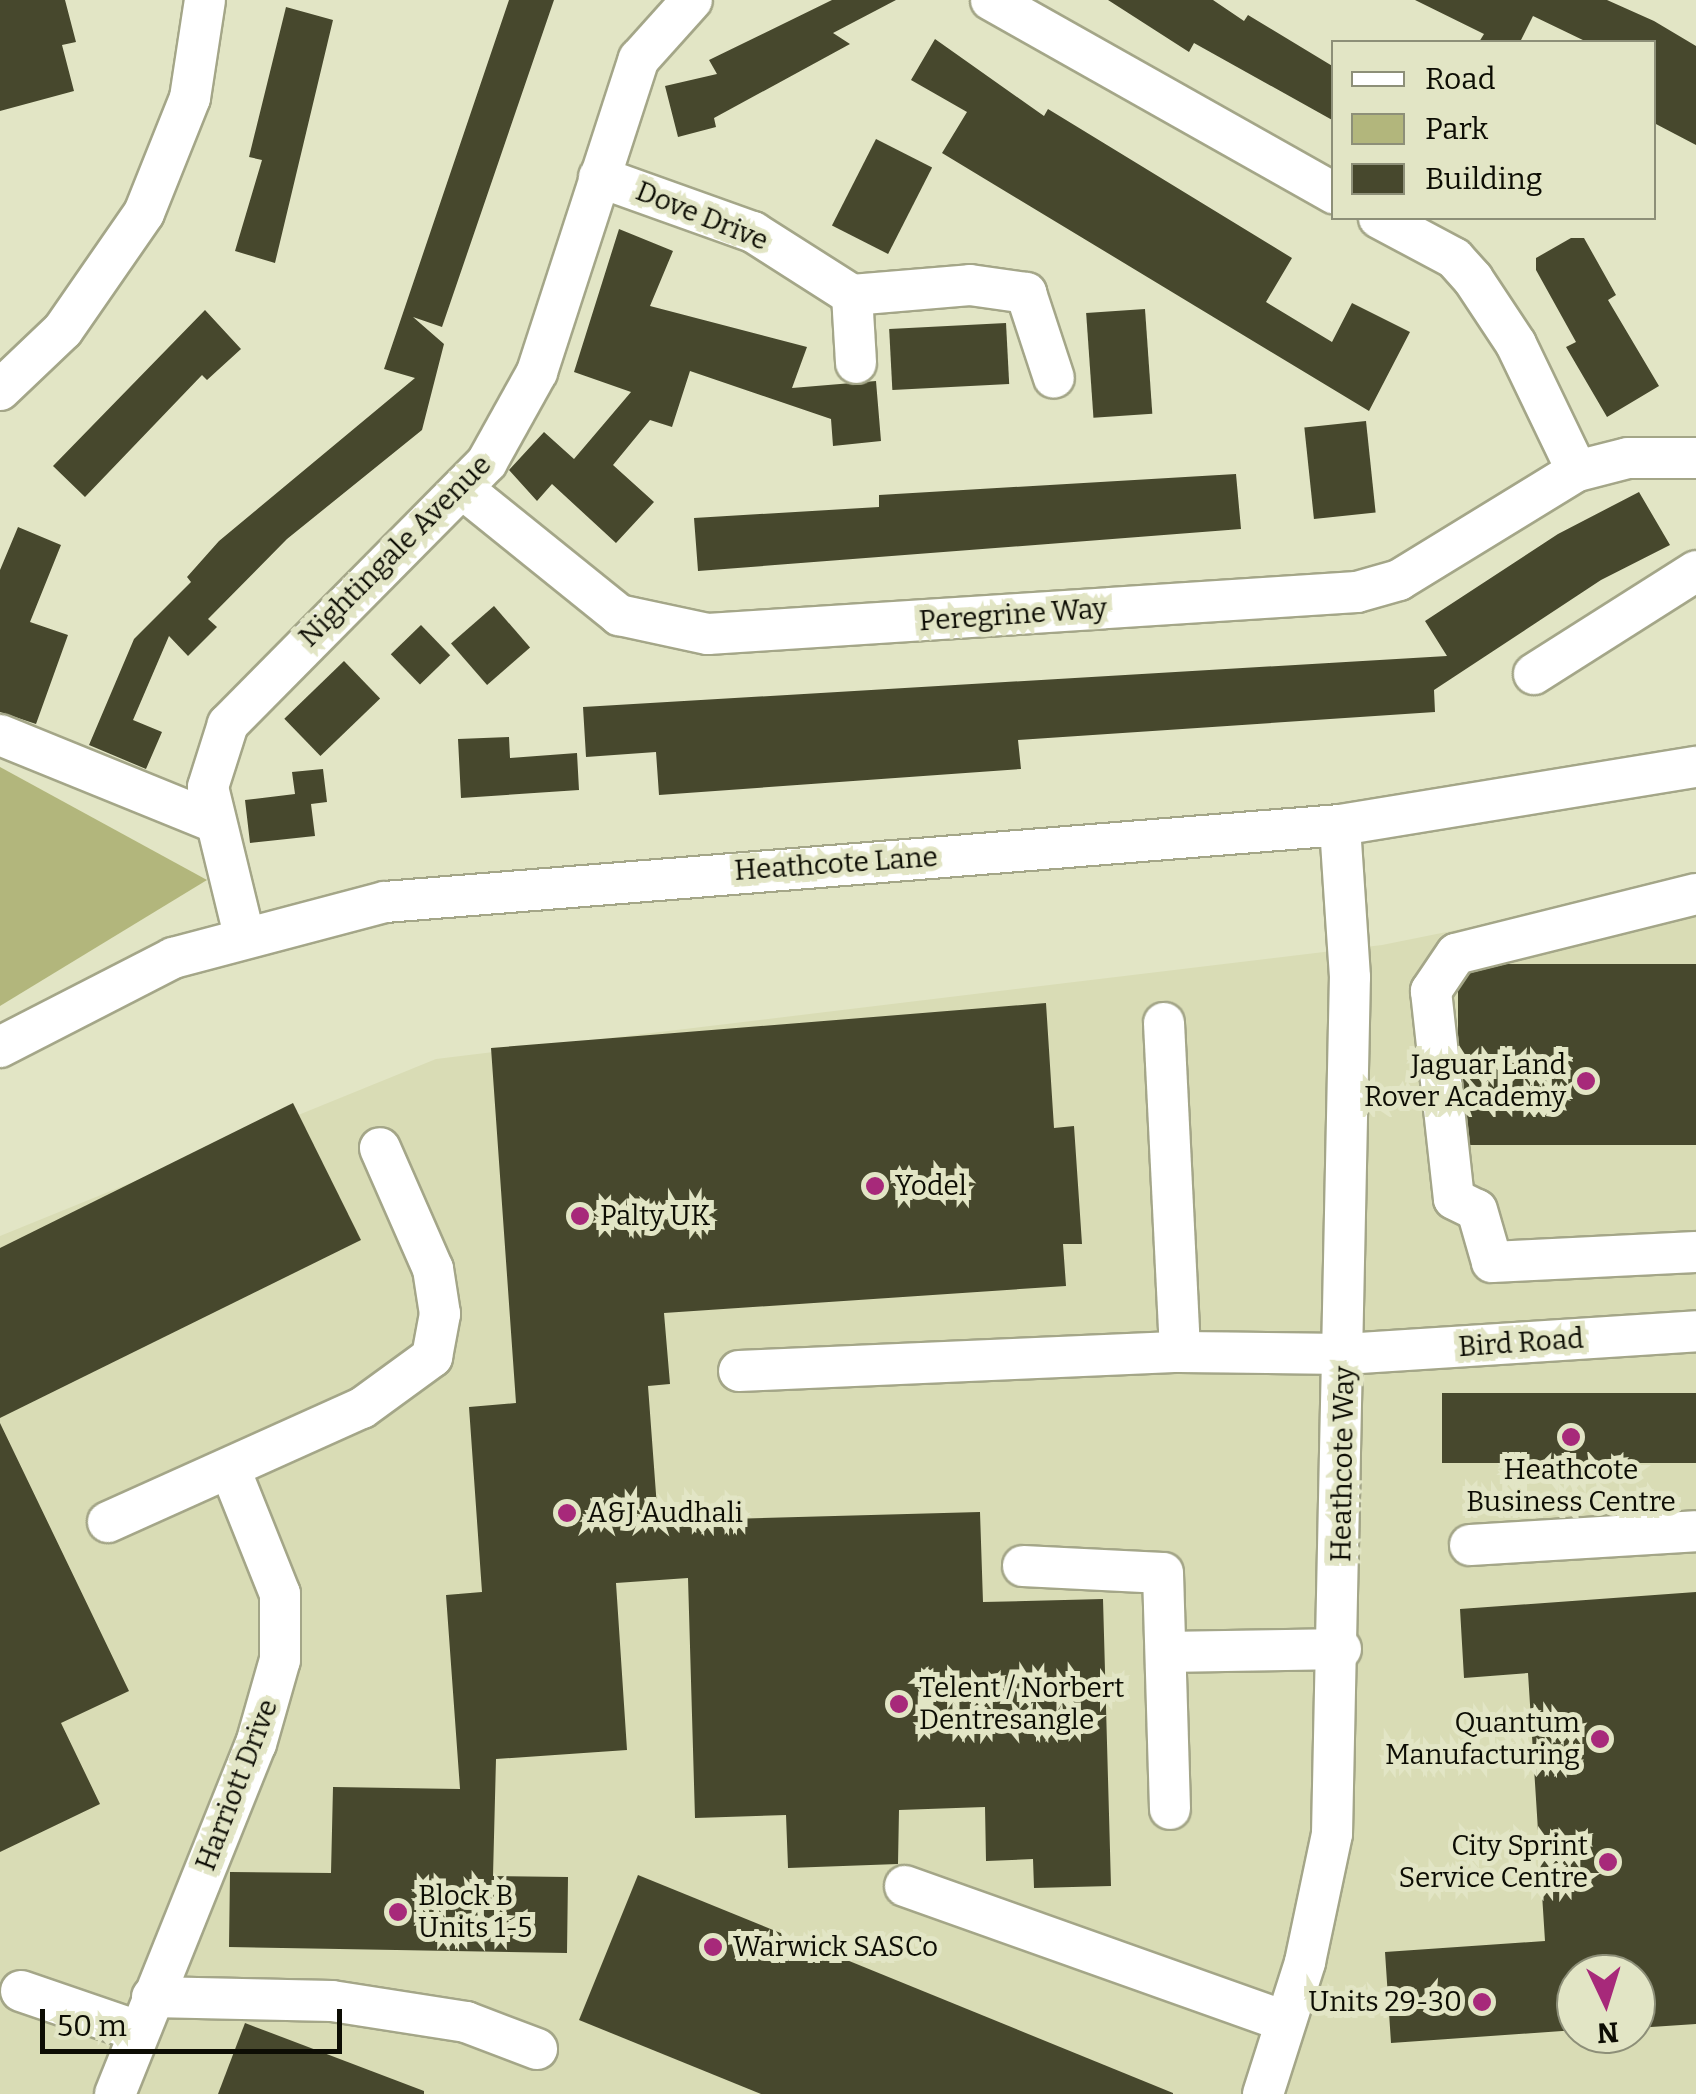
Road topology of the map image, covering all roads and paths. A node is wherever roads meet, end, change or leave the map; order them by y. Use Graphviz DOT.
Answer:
graph roads {
  1 [pos="204,0"];
  2 [pos="692,0"];
  3 [pos="990,0"];
  4 [pos="599,177"];
  5 [pos="1331,191"];
  6 [pos="1383,220"];
  7 [pos="852,295"];
  8 [pos="856,363"];
  9 [pos="1054,378"];
  10 [pos="0,390"];
  11 [pos="1696,458"];
  12 [pos="1577,472"];
  13 [pos="463,489"];
  14 [pos="1696,571"];
  15 [pos="1534,674"];
  16 [pos="0,734"];
  17 [pos="1696,767"];
  18 [pos="212,820"];
  19 [pos="1340,825"];
  20 [pos="1696,894"];
  21 [pos="244,935"];
  22 [pos="1164,1023"];
  23 [pos="0,1047"];
  24 [pos="380,1148"];
  25 [pos="1696,1252"];
  26 [pos="1696,1331"];
  27 [pos="1180,1352"];
  28 [pos="1345,1354"];
  29 [pos="740,1371"];
  30 [pos="230,1469"];
  31 [pos="108,1522"];
  32 [pos="1696,1530"];
  33 [pos="1470,1545"];
  34 [pos="1024,1566"];
  35 [pos="1340,1649"];
  36 [pos="1170,1652"];
  37 [pos="1170,1809"];
  38 [pos="905,1886"];
  39 [pos="21,1992"];
  40 [pos="145,2014"];
  41 [pos="1284,2020"];
  42 [pos="537,2049"];
  43 [pos="115,2094"];
  44 [pos="1263,2094"];
  1 -- 10 [label="street"];
  2 -- 4 [label="street, Nightingale Avenue"];
  3 -- 5 [label="street"];
  4 -- 7 [label="street, Dove Drive"];
  4 -- 13 [label="street, Nightingale Avenue"];
  6 -- 12 [label="street"];
  7 -- 8 [label="street"];
  7 -- 9 [label="street"];
  11 -- 12 [label="street, Peregrine Way"];
  12 -- 13 [label="street, Peregrine Way"];
  13 -- 18 [label="street, Nightingale Avenue"];
  14 -- 15 [label="street"];
  16 -- 18 [label="street"];
  17 -- 19 [label="street, Heathcote Lane"];
  18 -- 21 [label="street, Nightingale Avenue"];
  19 -- 21 [label="street, Heathcote Lane"];
  19 -- 28 [label="street, Heathcote Way"];
  20 -- 25 [label="street"];
  21 -- 23 [label="street, Heathcote Lane"];
  22 -- 27 [label="street"];
  24 -- 30 [label="street"];
  26 -- 28 [label="street, Bird Road"];
  27 -- 28 [label="street, Bird Road"];
  27 -- 29 [label="street, Bird Road"];
  28 -- 35 [label="street, Heathcote Way"];
  30 -- 31 [label="street"];
  30 -- 40 [label="street, Harriott Drive"];
  32 -- 33 [label="street"];
  34 -- 36 [label="street"];
  35 -- 36 [label="street"];
  35 -- 41 [label="street, Heathcote Way"];
  36 -- 37 [label="street"];
  38 -- 41 [label="street"];
  39 -- 40 [label="street"];
  40 -- 42 [label="street"];
  40 -- 43 [label="street, Harriott Drive"];
  41 -- 44 [label="street, Heathcote Way"];
}
